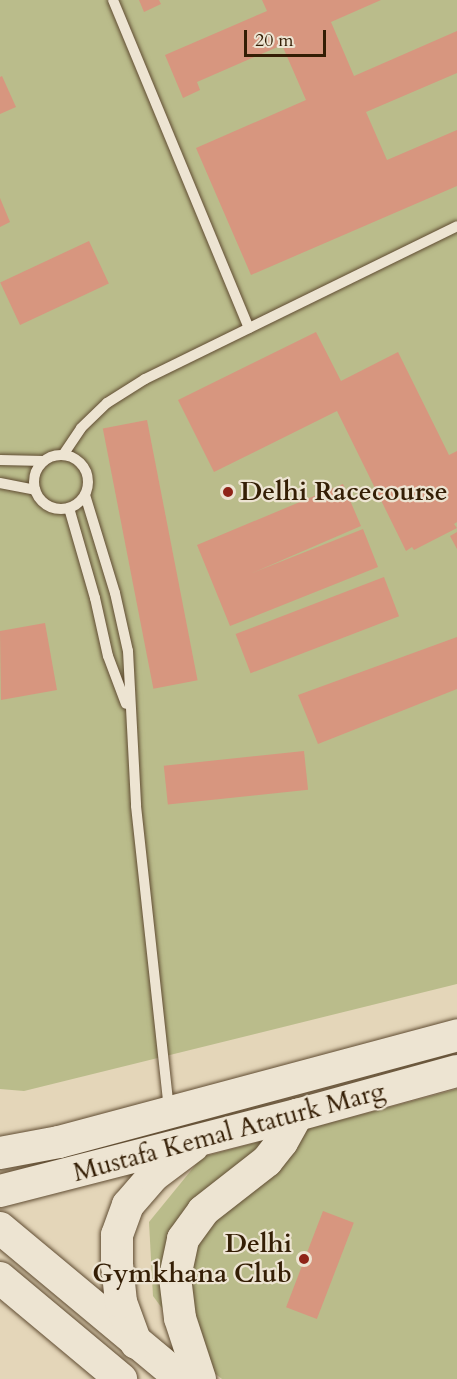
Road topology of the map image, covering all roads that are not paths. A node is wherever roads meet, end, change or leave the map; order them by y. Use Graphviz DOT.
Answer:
graph roads {
  1 [pos="113,0"];
  2 [pos="457,226"];
  3 [pos="249,328"];
  4 [pos="63,455"];
  5 [pos="0,460"];
  6 [pos="44,461"];
  7 [pos="0,483"];
  8 [pos="35,490"];
  9 [pos="85,495"];
  10 [pos="69,508"];
  11 [pos="129,712"];
  12 [pos="457,1035"];
  13 [pos="457,1071"];
  14 [pos="170,1112"];
  15 [pos="297,1115"];
  16 [pos="0,1136"];
  17 [pos="206,1137"];
  18 [pos="59,1142"];
  19 [pos="0,1153"];
  20 [pos="0,1191"];
  21 [pos="0,1228"];
  22 [pos="0,1278"];
  23 [pos="136,1343"];
  24 [pos="121,1379"];
  25 [pos="181,1379"];
  26 [pos="200,1379"];
  1 -- 3 [label="lane"];
  2 -- 3 [label="lane"];
  3 -- 4 [label="lane"];
  4 -- 6 [label="lane"];
  4 -- 9 [label="lane"];
  5 -- 6 [label="lane"];
  6 -- 8 [label="lane"];
  7 -- 8 [label="lane"];
  8 -- 10 [label="lane"];
  9 -- 10 [label="lane"];
  9 -- 11 [label="lane"];
  10 -- 11 [label="lane"];
  11 -- 14 [label="lane"];
  12 -- 14 [label="main road, Mustafa Kemal Ataturk Marg"];
  13 -- 15 [label="main road, Mustafa Kemal Ataturk Marg"];
  14 -- 18 [label="main road, Mustafa Kemal Ataturk Marg"];
  15 -- 17 [label="main road, Mustafa Kemal Ataturk Marg"];
  15 -- 26 [label="main road"];
  16 -- 18 [label="main road"];
  17 -- 20 [label="main road, Mustafa Kemal Ataturk Marg"];
  17 -- 23 [label="main road"];
  18 -- 19 [label="main road, Mustafa Kemal Ataturk Marg"];
  21 -- 23 [label="main road"];
  22 -- 24 [label="main road"];
  23 -- 25 [label="main road"];
}
